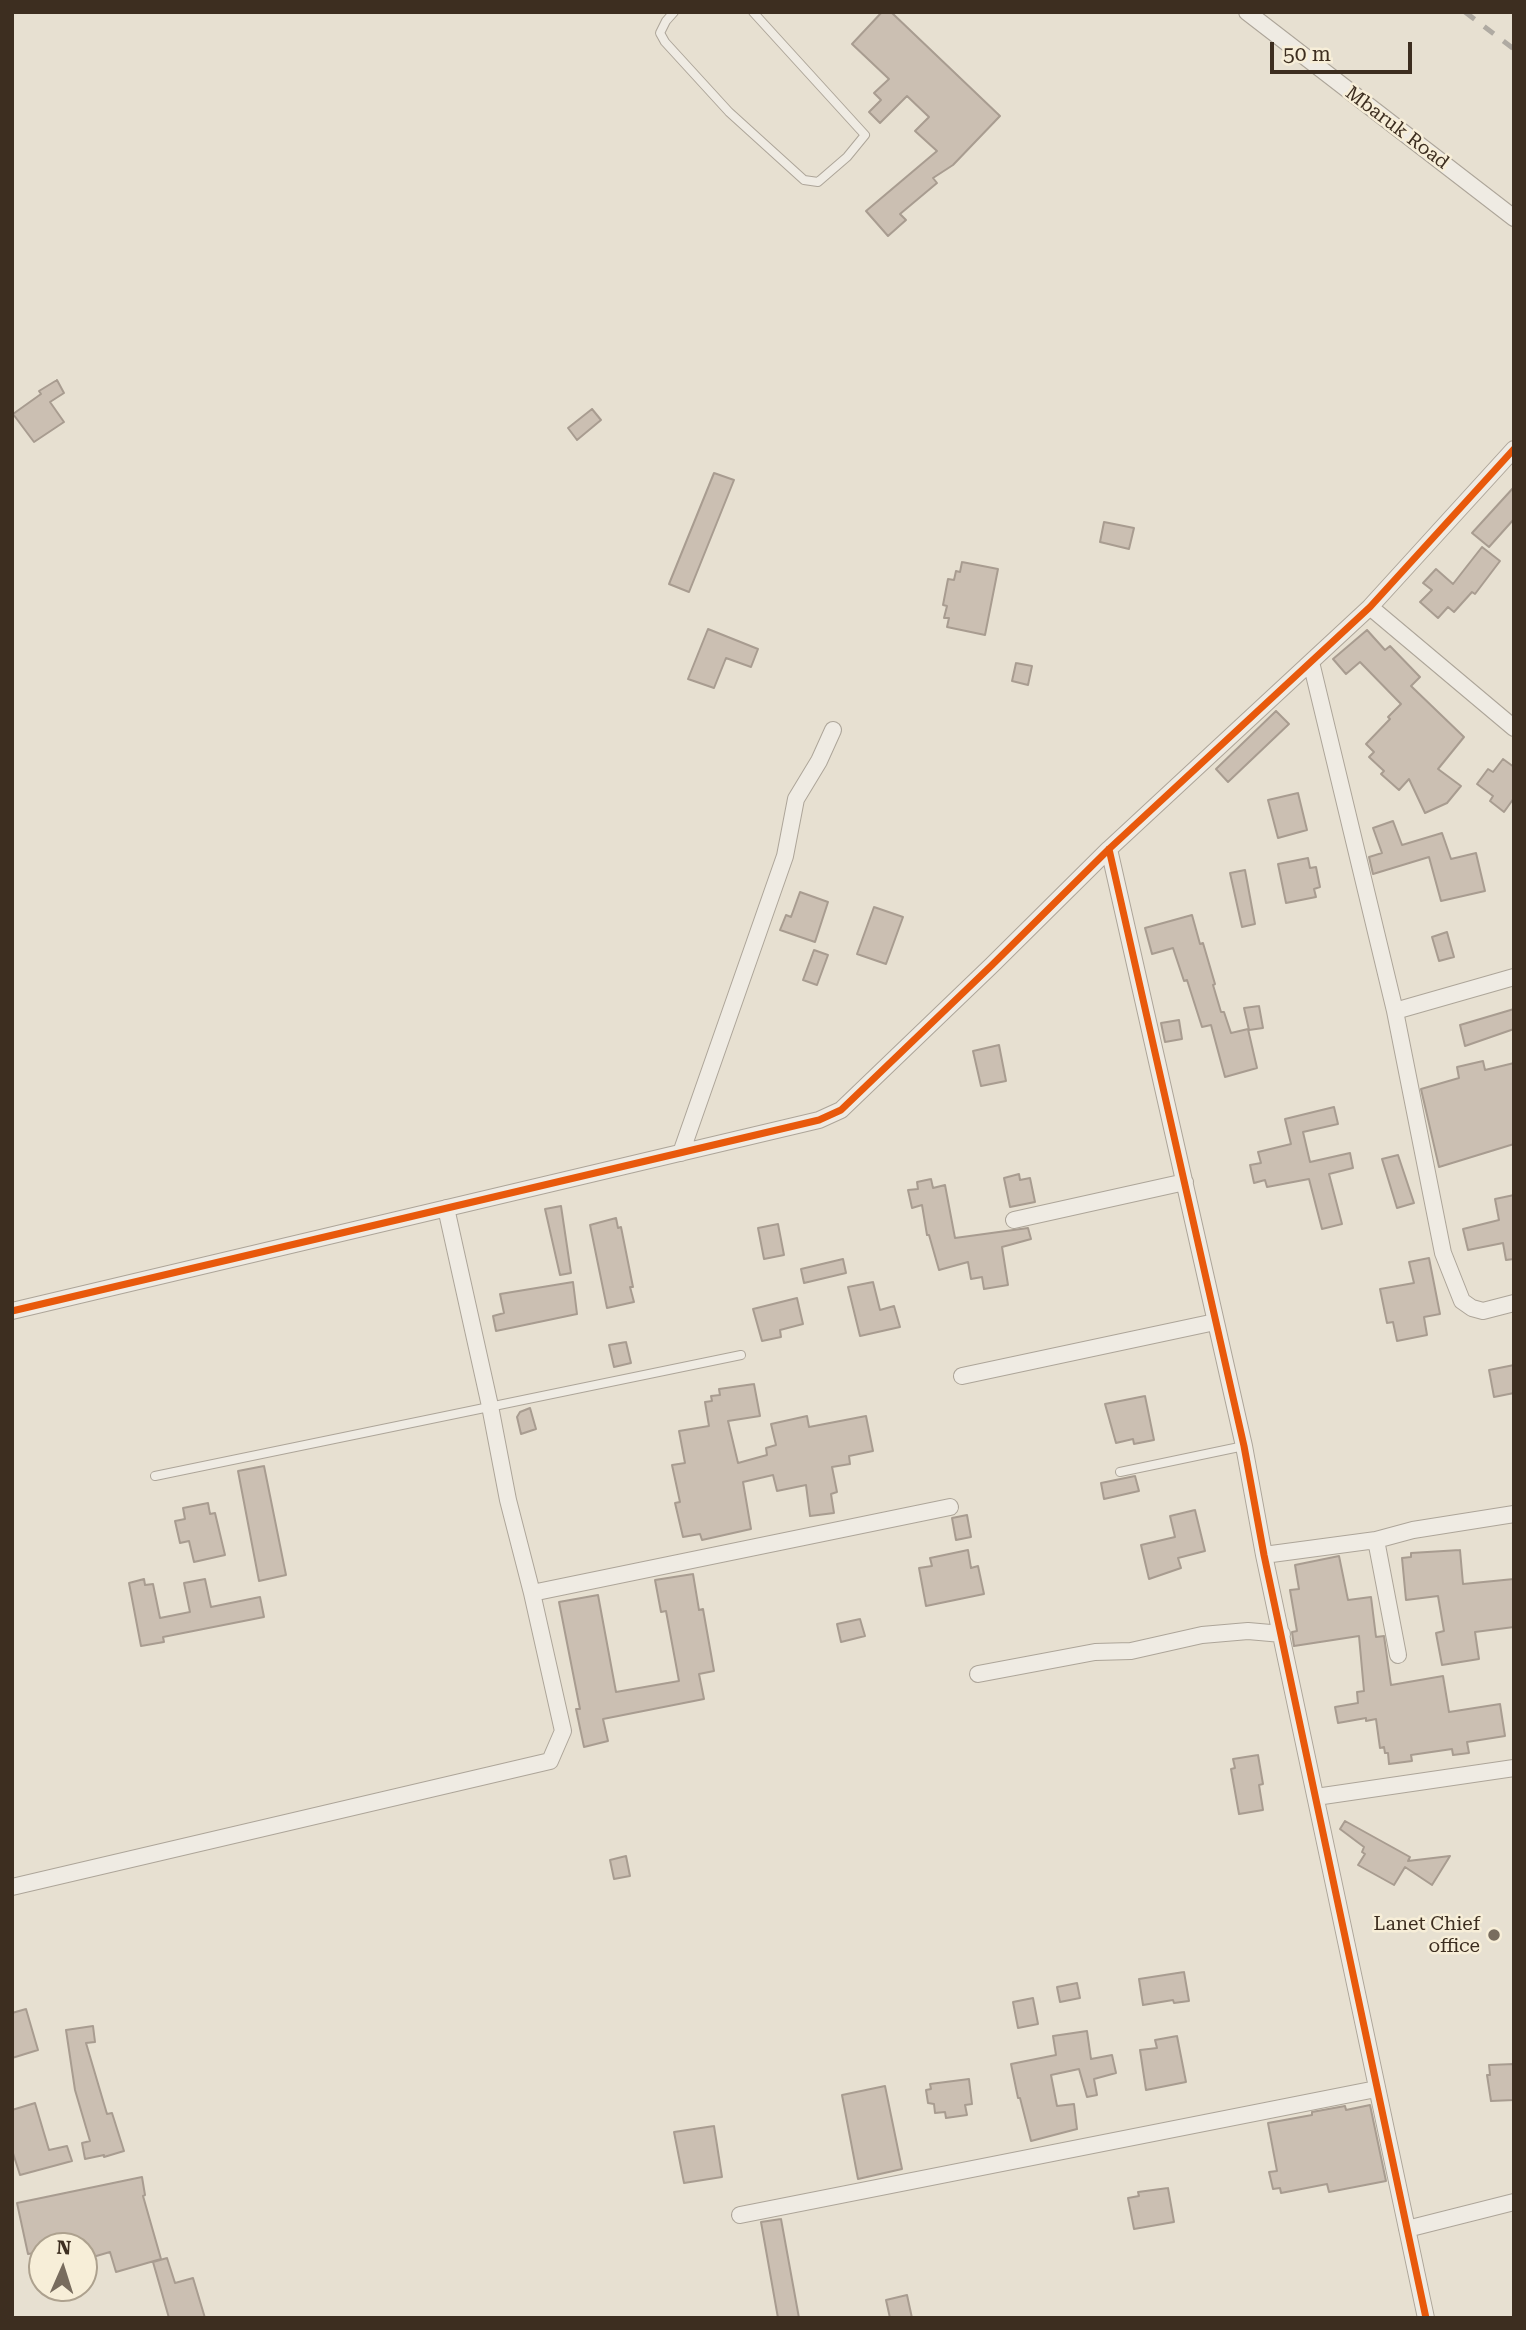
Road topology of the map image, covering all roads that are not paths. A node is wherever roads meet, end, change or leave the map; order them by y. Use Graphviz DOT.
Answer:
graph roads {
  1 [pos="674,12"];
  2 [pos="753,12"];
  3 [pos="1247,12"];
  4 [pos="1514,218"];
  5 [pos="1514,449"];
  6 [pos="1370,607"];
  7 [pos="1311,662"];
  8 [pos="1514,728"];
  9 [pos="833,730"];
  10 [pos="1109,849"];
  11 [pos="1514,977"];
  12 [pos="1395,1011"];
  13 [pos="681,1153"];
  14 [pos="1185,1182"];
  15 [pos="446,1208"];
  16 [pos="1014,1220"];
  17 [pos="1514,1303"];
  18 [pos="12,1311"];
  19 [pos="1215,1322"];
  20 [pos="741,1355"];
  21 [pos="962,1376"];
  22 [pos="490,1406"];
  23 [pos="1244,1446"];
  24 [pos="1120,1472"];
  25 [pos="155,1476"];
  26 [pos="950,1507"];
  27 [pos="1514,1514"];
  28 [pos="1376,1540"];
  29 [pos="1264,1555"];
  30 [pos="533,1593"];
  31 [pos="1282,1634"];
  32 [pos="1398,1655"];
  33 [pos="978,1674"];
  34 [pos="1514,1768"];
  35 [pos="1316,1797"];
  36 [pos="12,1887"];
  37 [pos="1376,2089"];
  38 [pos="1514,2202"];
  39 [pos="740,2215"];
  40 [pos="1406,2229"];
  41 [pos="1426,2318"];
  1 -- 2 [label="lane"];
  3 -- 4 [label="street, Mbaruk Road"];
  5 -- 6 [label="street"];
  6 -- 7 [label="street"];
  6 -- 8 [label="street"];
  7 -- 10 [label="street"];
  7 -- 12 [label="street"];
  9 -- 13 [label="street"];
  10 -- 13 [label="street"];
  10 -- 14 [label="street"];
  11 -- 12 [label="street"];
  12 -- 17 [label="street"];
  13 -- 15 [label="street"];
  14 -- 16 [label="street"];
  14 -- 19 [label="street"];
  15 -- 18 [label="street"];
  15 -- 22 [label="street"];
  19 -- 21 [label="street"];
  19 -- 23 [label="street"];
  20 -- 22 [label="lane"];
  22 -- 25 [label="lane"];
  22 -- 30 [label="street"];
  23 -- 24 [label="lane"];
  23 -- 29 [label="street"];
  26 -- 30 [label="street"];
  27 -- 28 [label="street"];
  28 -- 29 [label="street"];
  28 -- 32 [label="street"];
  29 -- 31 [label="street"];
  30 -- 36 [label="street"];
  31 -- 33 [label="street"];
  31 -- 35 [label="street"];
  34 -- 35 [label="street"];
  35 -- 37 [label="street"];
  37 -- 39 [label="street"];
  37 -- 40 [label="street"];
  38 -- 40 [label="street"];
  40 -- 41 [label="street"];
}
